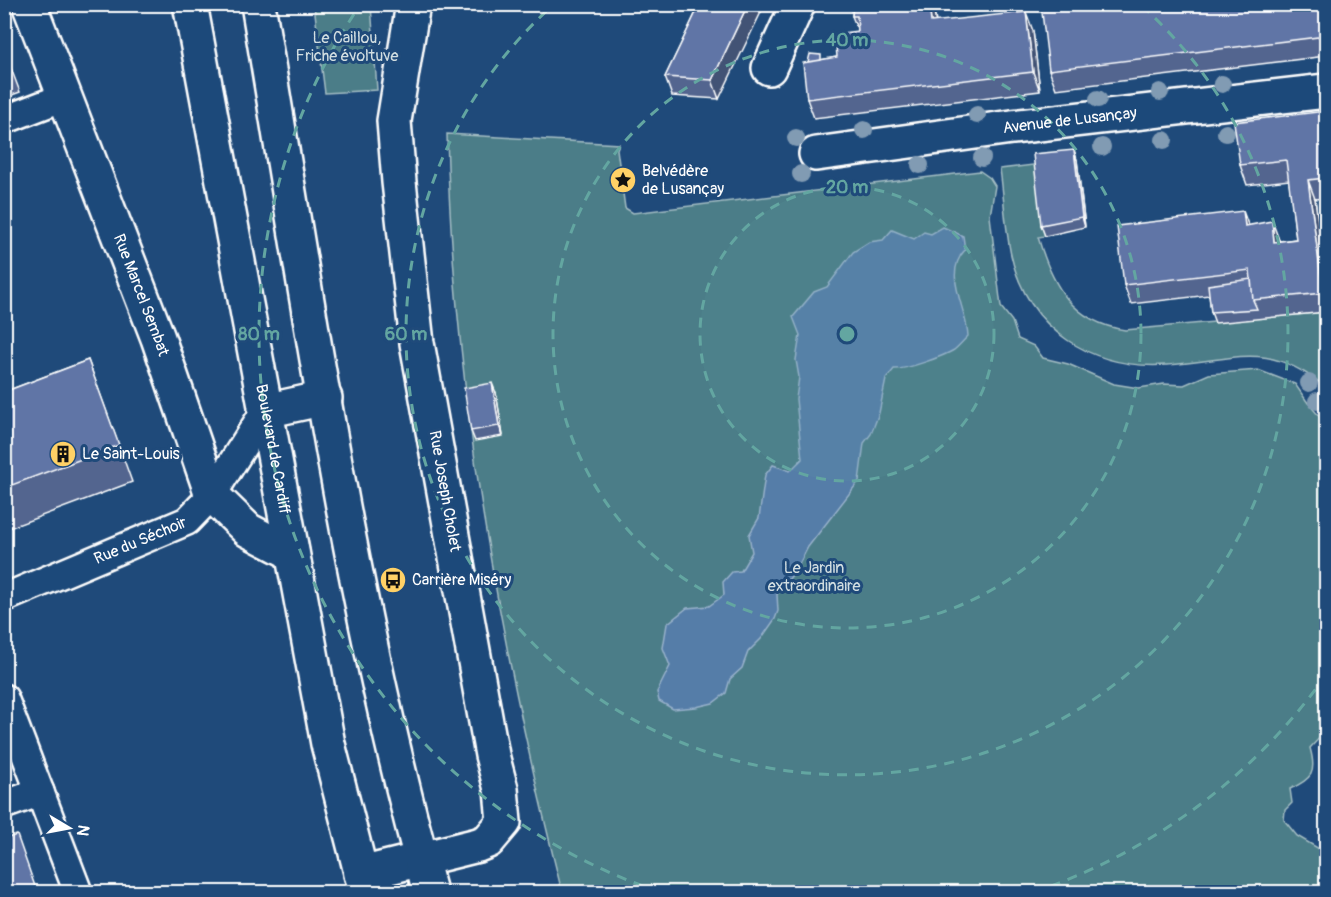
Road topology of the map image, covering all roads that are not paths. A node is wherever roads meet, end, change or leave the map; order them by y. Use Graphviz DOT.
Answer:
graph roads {
  1 [pos="29,4"];
  2 [pos="190,4"];
  3 [pos="258,4"];
  4 [pos="413,4"];
  5 [pos="798,4"];
  6 [pos="769,68"];
  7 [pos="1326,91"];
  8 [pos="64,97"];
  9 [pos="4,120"];
  10 [pos="816,154"];
  11 [pos="325,398"];
  12 [pos="265,411"];
  13 [pos="212,495"];
  14 [pos="291,553"];
  15 [pos="4,598"];
  16 [pos="4,698"];
  17 [pos="40,792"];
  18 [pos="4,805"];
  19 [pos="421,860"];
  20 [pos="364,883"];
  21 [pos="78,892"];
  22 [pos="430,892"];
  1 -- 8 [label="street, Rue Marcel Sembat"];
  2 -- 12 [label="street, Boulevard de Cardiff"];
  3 -- 11 [label="street"];
  4 -- 19 [label="street, Rue Joseph Cholet"];
  5 -- 6 [label="street"];
  7 -- 10 [label="street, Avenue de Lusançay"];
  8 -- 9 [label="lane"];
  8 -- 13 [label="street, Rue Marcel Sembat"];
  11 -- 12 [label="street"];
  11 -- 19 [label="street"];
  12 -- 13 [label="lane, Rue du Séchoir"];
  12 -- 14 [label="street, Boulevard de Cardiff"];
  13 -- 14 [label="street, Rue Marcel Sembat"];
  13 -- 15 [label="lane, Rue du Séchoir"];
  14 -- 20 [label="street, Boulevard de Cardiff"];
  16 -- 17 [label="lane"];
  17 -- 18 [label="lane"];
  17 -- 21 [label="lane"];
  19 -- 20 [label="street, Rue Joseph Cholet"];
  19 -- 22 [label="street"];
}
